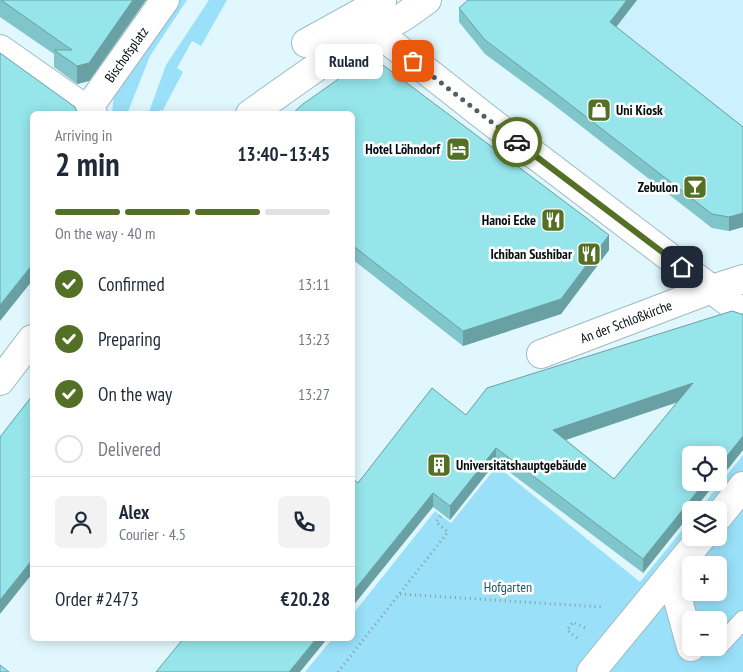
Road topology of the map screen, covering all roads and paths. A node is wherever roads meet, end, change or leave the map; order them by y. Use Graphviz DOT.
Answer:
graph roads {
  1 [pos="165,0"];
  2 [pos="427,0"];
  3 [pos="383,2"];
  4 [pos="376,32"];
  5 [pos="306,44"];
  6 [pos="0,49"];
  7 [pos="89,111"];
  8 [pos="91,111"];
  9 [pos="254,111"];
  10 [pos="743,279"];
  11 [pos="712,289"];
  12 [pos="743,313"];
  13 [pos="30,342"];
  14 [pos="541,354"];
  15 [pos="0,381"];
  16 [pos="743,486"];
  17 [pos="727,506"];
  18 [pos="442,514"];
  19 [pos="694,546"];
  20 [pos="671,574"];
  21 [pos="400,594"];
  22 [pos="682,614"];
  23 [pos="638,615"];
  24 [pos="743,620"];
  25 [pos="727,637"];
  26 [pos="338,672"];
  27 [pos="591,672"];
  1 -- 8 [label="street, Bischofsplatz"];
  2 -- 4 [label="street"];
  3 -- 5 [label="street"];
  4 -- 9 [label="street"];
  4 -- 11 [label="street"];
  6 -- 7 [label="street"];
  10 -- 11 [label="street, An der Schloßkirche"];
  11 -- 12 [label="street"];
  11 -- 14 [label="street, An der Schloßkirche"];
  13 -- 15 [label="street"];
  16 -- 17 [label="street"];
  18 -- 21 [label="path"];
  19 -- 20 [label="street"];
  20 -- 22 [label="street"];
  20 -- 23 [label="street"];
  21 -- 23 [label="path"];
  21 -- 26 [label="path"];
  23 -- 27 [label="street"];
  24 -- 25 [label="lane"];
}
